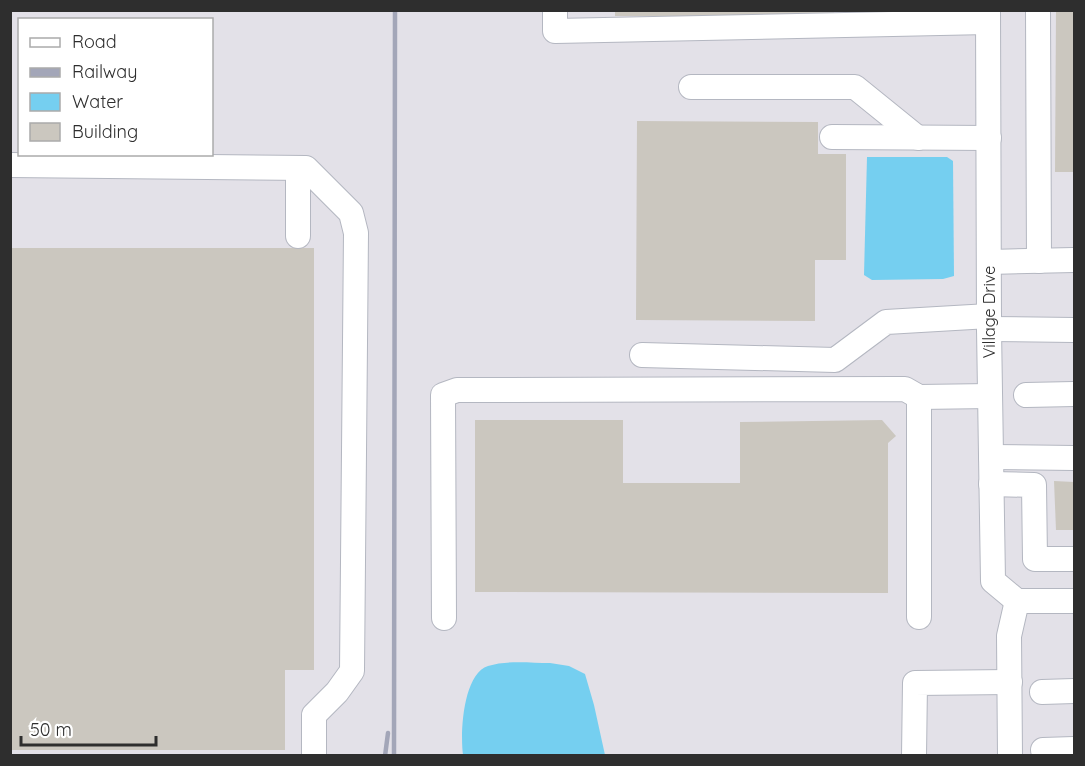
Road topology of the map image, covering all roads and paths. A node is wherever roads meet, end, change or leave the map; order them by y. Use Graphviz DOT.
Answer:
graph roads {
  1 [pos="555,10"];
  2 [pos="1038,10"];
  3 [pos="988,16"];
  4 [pos="932,17"];
  5 [pos="691,87"];
  6 [pos="832,137"];
  7 [pos="918,138"];
  8 [pos="989,138"];
  9 [pos="10,165"];
  10 [pos="298,168"];
  11 [pos="298,236"];
  12 [pos="1074,260"];
  13 [pos="1039,261"];
  14 [pos="989,262"];
  15 [pos="989,323"];
  16 [pos="1074,330"];
  17 [pos="642,355"];
  18 [pos="1074,394"];
  19 [pos="1026,395"];
  20 [pos="990,396"];
  21 [pos="919,397"];
  22 [pos="991,457"];
  23 [pos="1074,458"];
  24 [pos="991,484"];
  25 [pos="1074,560"];
  26 [pos="1017,601"];
  27 [pos="1074,601"];
  28 [pos="919,617"];
  29 [pos="444,618"];
  30 [pos="1010,682"];
  31 [pos="1074,691"];
  32 [pos="1042,692"];
  33 [pos="1074,748"];
  34 [pos="1043,750"];
  35 [pos="314,756"];
  36 [pos="914,756"];
  37 [pos="1010,756"];
  1 -- 4 [label="street"];
  2 -- 13 [label="street"];
  3 -- 4 [label="street"];
  3 -- 8 [label="street, Village Drive"];
  5 -- 7 [label="street"];
  6 -- 7 [label="street"];
  7 -- 8 [label="street"];
  8 -- 14 [label="street, Village Drive"];
  9 -- 10 [label="street"];
  10 -- 11 [label="street"];
  10 -- 35 [label="street"];
  12 -- 13 [label="street"];
  13 -- 14 [label="street"];
  14 -- 15 [label="street, Village Drive"];
  15 -- 16 [label="street"];
  15 -- 17 [label="street"];
  15 -- 20 [label="street, Village Drive"];
  18 -- 19 [label="street"];
  20 -- 21 [label="street"];
  20 -- 22 [label="street, Village Drive"];
  21 -- 28 [label="street"];
  21 -- 29 [label="street"];
  22 -- 23 [label="street"];
  22 -- 24 [label="street, Village Drive"];
  24 -- 25 [label="street"];
  24 -- 26 [label="street, Village Drive"];
  26 -- 27 [label="street"];
  26 -- 30 [label="street"];
  30 -- 36 [label="street"];
  30 -- 37 [label="street"];
  31 -- 32 [label="street"];
  33 -- 34 [label="street"];
}
